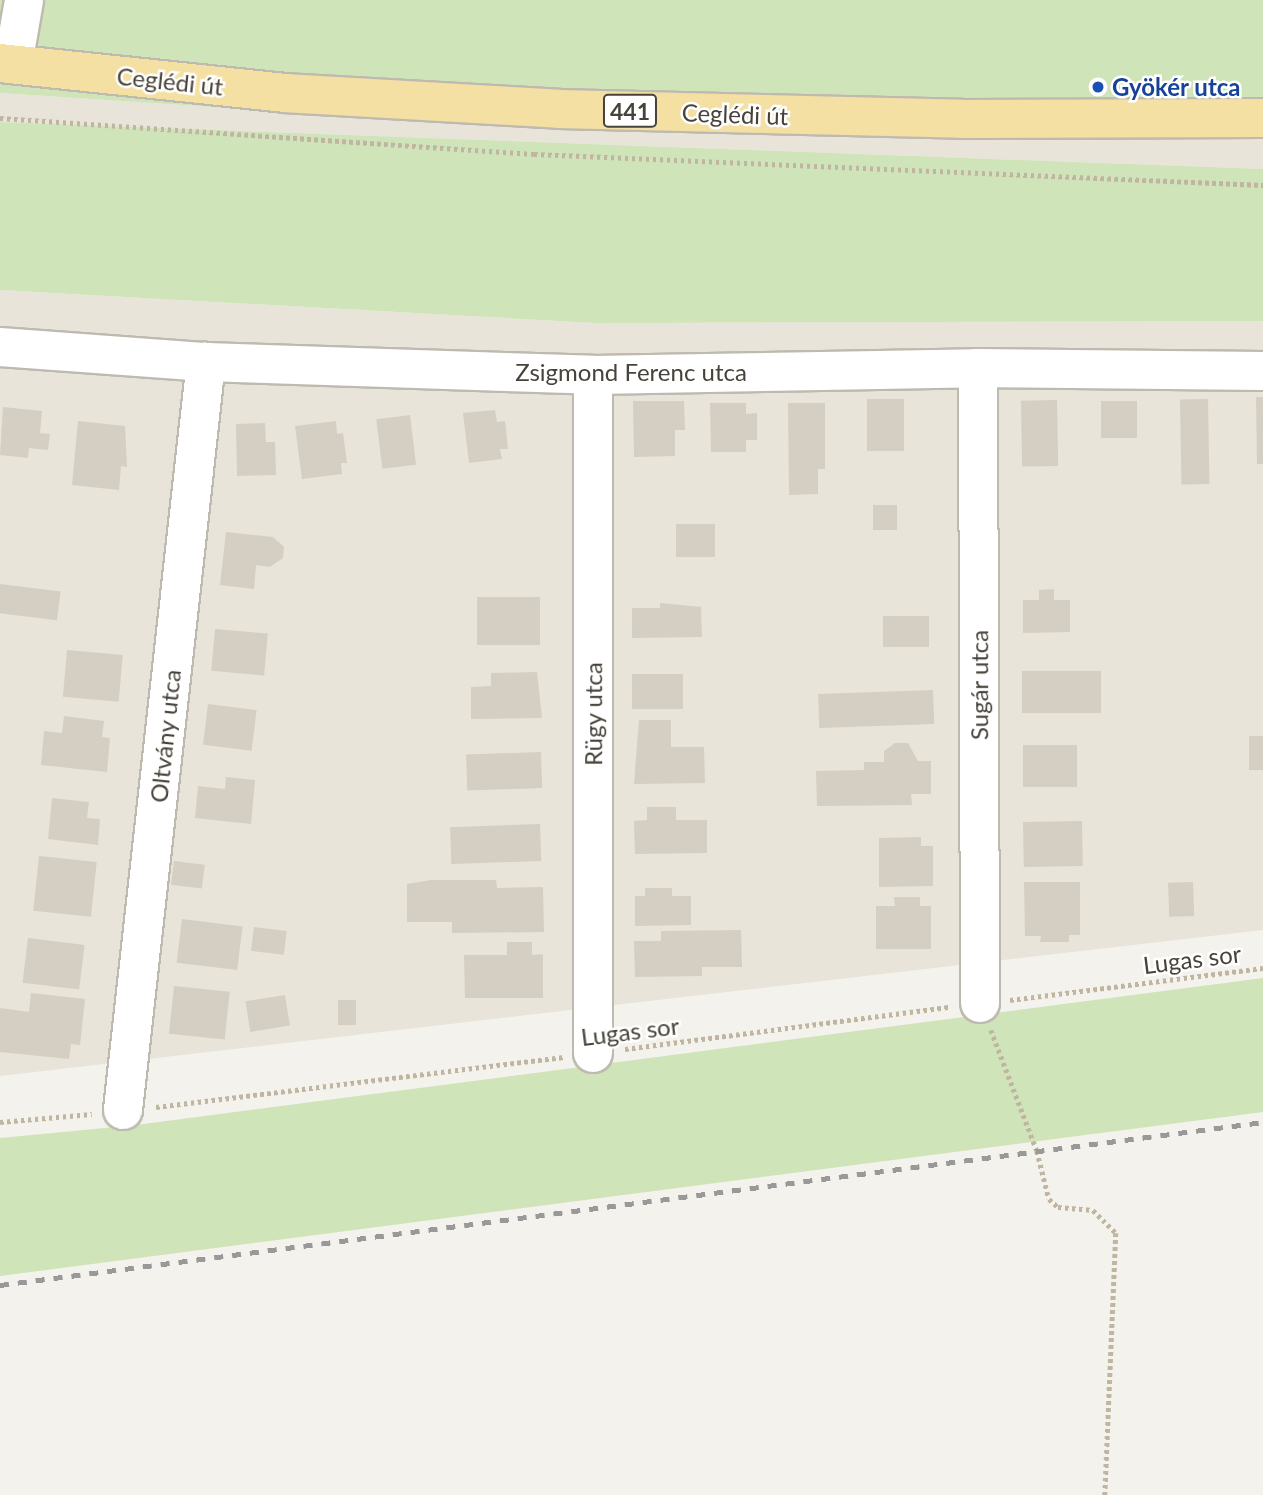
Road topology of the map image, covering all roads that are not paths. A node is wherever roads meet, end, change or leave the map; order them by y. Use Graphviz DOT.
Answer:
graph roads {
  1 [pos="24,0"];
  2 [pos="6,63"];
  3 [pos="1263,118"];
  4 [pos="0,347"];
  5 [pos="206,362"];
  6 [pos="978,368"];
  7 [pos="1263,371"];
  8 [pos="593,375"];
  9 [pos="981,1003"];
  10 [pos="593,1053"];
  11 [pos="123,1110"];
  1 -- 2 [label="street"];
  2 -- 3 [label="main road, Ceglédi út / 441"];
  4 -- 5 [label="street, Zsigmond Ferenc utca"];
  5 -- 8 [label="street, Zsigmond Ferenc utca"];
  5 -- 11 [label="street, Oltvány utca"];
  6 -- 7 [label="street, Zsigmond Ferenc utca"];
  6 -- 8 [label="street, Zsigmond Ferenc utca"];
  6 -- 9 [label="street, Sugár utca"];
  8 -- 10 [label="street, Rügy utca"];
}
